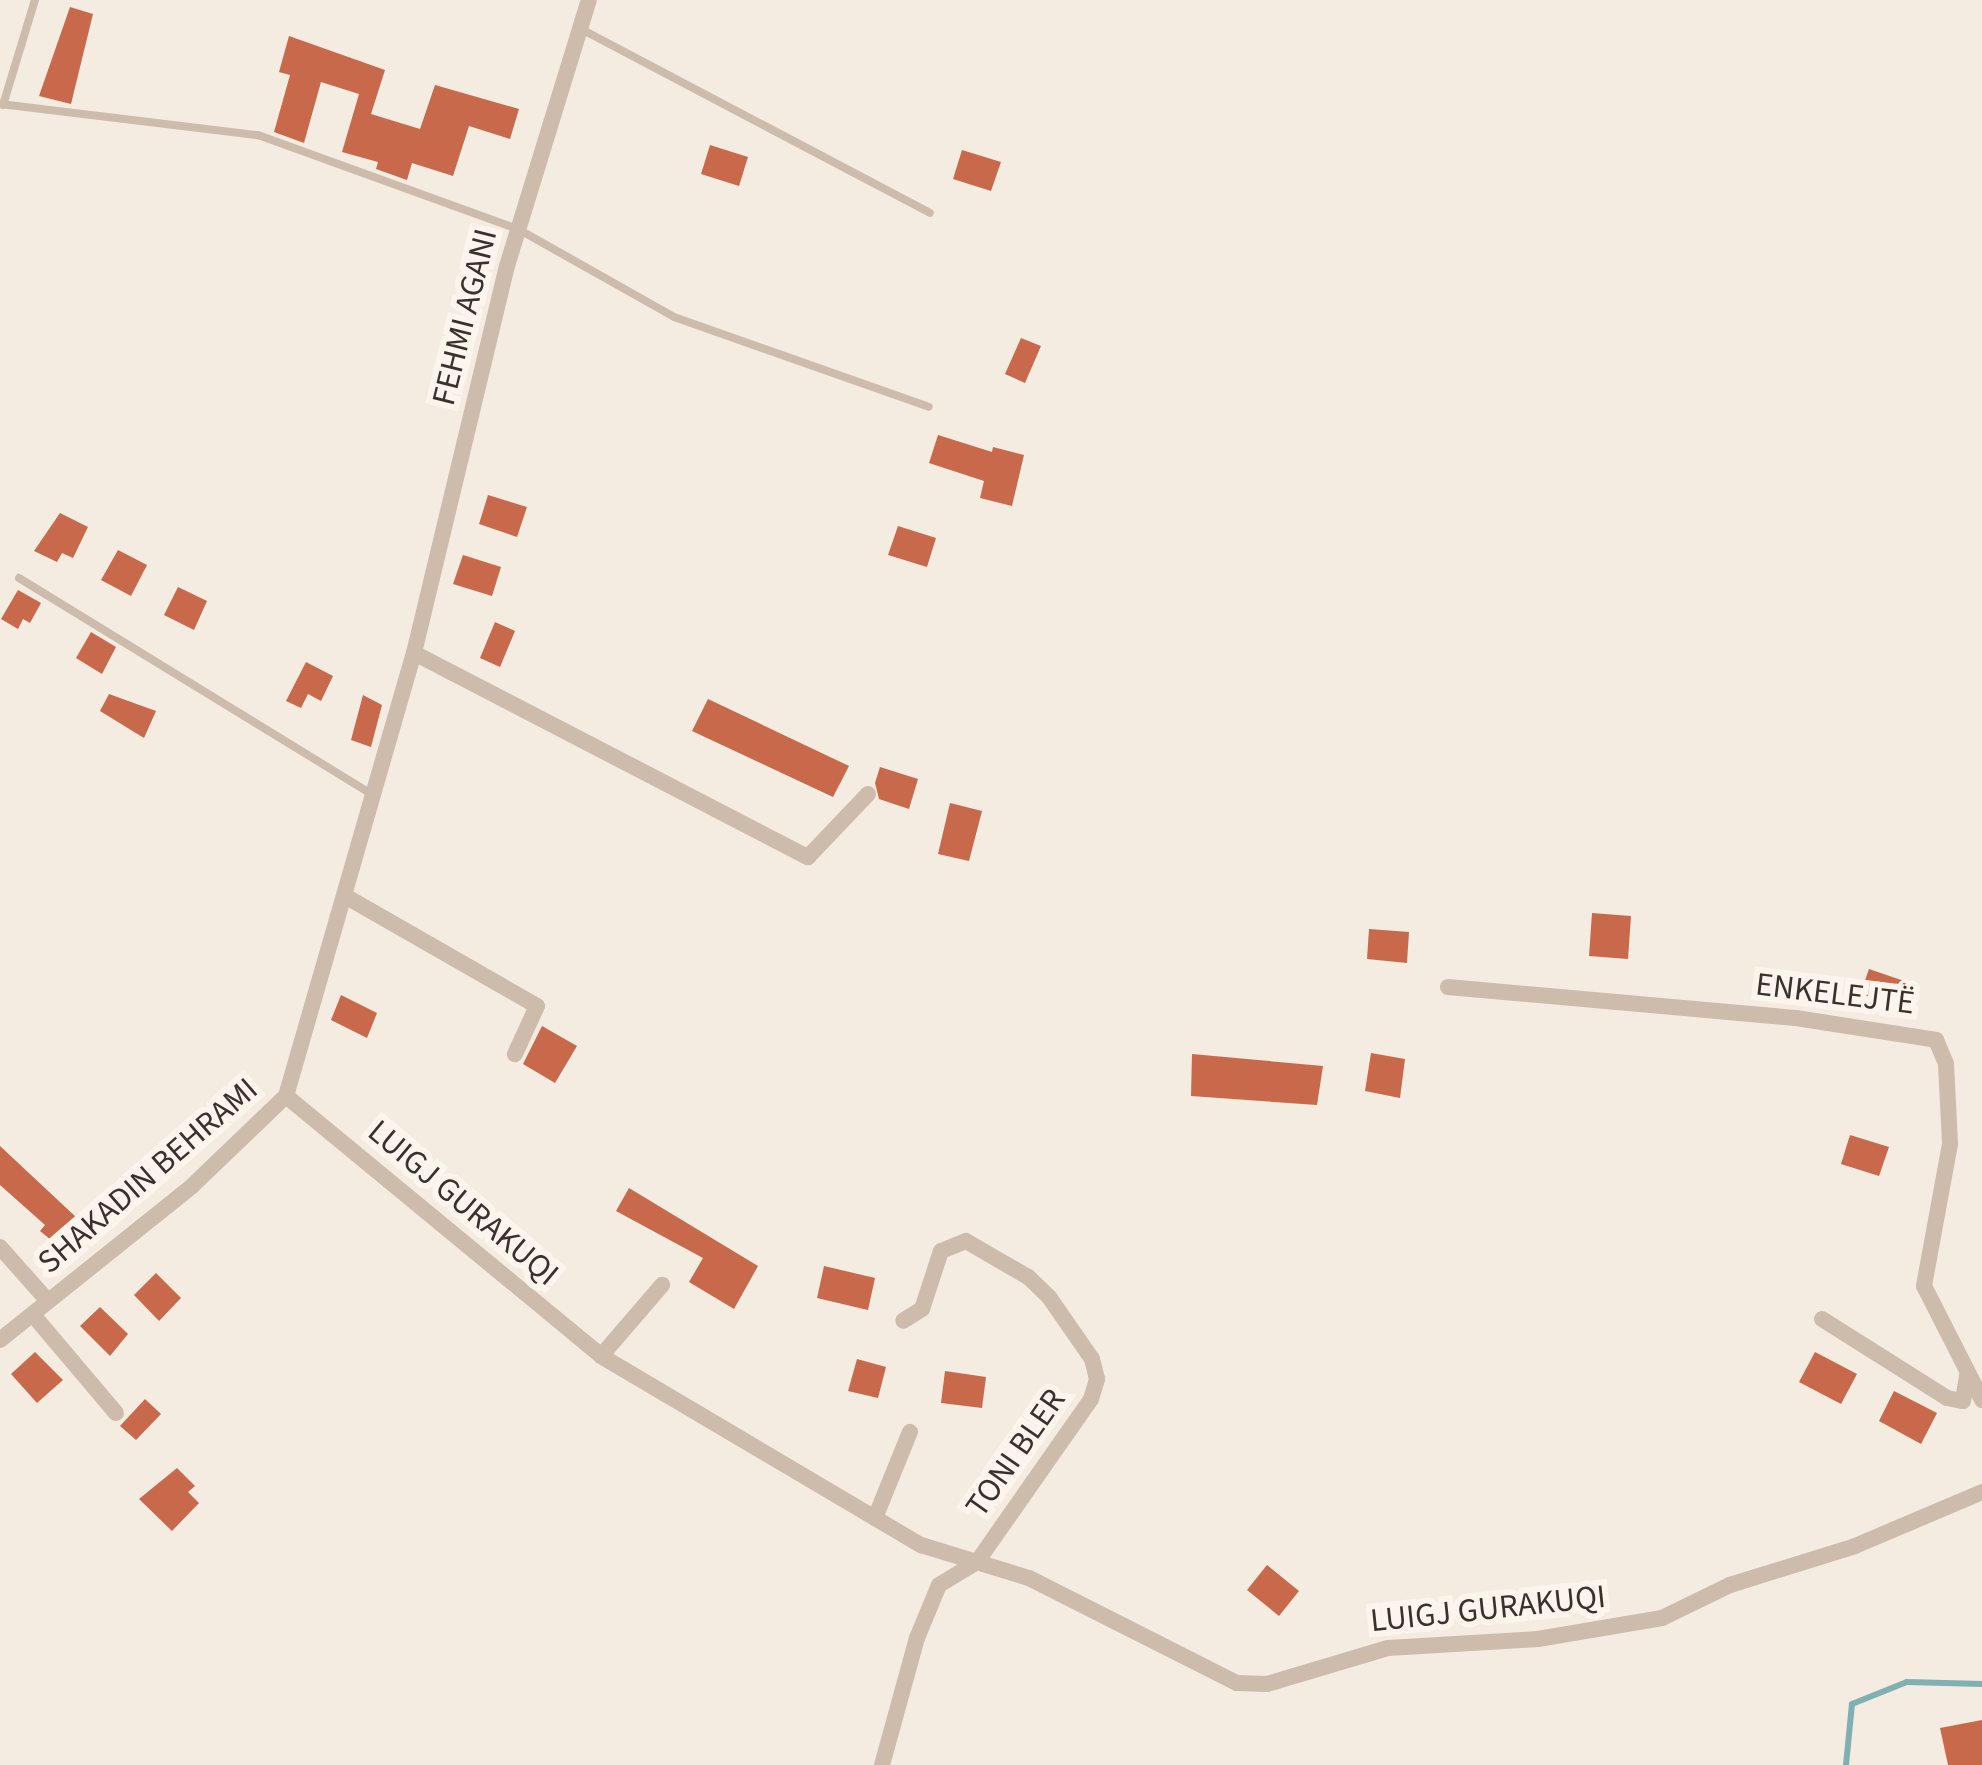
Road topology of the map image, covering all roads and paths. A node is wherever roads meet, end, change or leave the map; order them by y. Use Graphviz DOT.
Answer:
graph roads {
  1 [pos="35,0"];
  2 [pos="589,0"];
  3 [pos="581,29"];
  4 [pos="1,104"];
  5 [pos="930,213"];
  6 [pos="518,229"];
  7 [pos="929,407"];
  8 [pos="19,578"];
  9 [pos="414,653"];
  10 [pos="868,794"];
  11 [pos="374,796"];
  12 [pos="345,896"];
  13 [pos="1448,987"];
  14 [pos="514,1054"];
  15 [pos="286,1096"];
  16 [pos="0,1247"];
  17 [pos="662,1285"];
  18 [pos="48,1301"];
  19 [pos="34,1316"];
  20 [pos="1822,1318"];
  21 [pos="903,1321"];
  22 [pos="0,1340"];
  23 [pos="601,1356"];
  24 [pos="1967,1375"];
  25 [pos="1982,1400"];
  26 [pos="116,1413"];
  27 [pos="910,1432"];
  28 [pos="1982,1492"];
  29 [pos="875,1518"];
  30 [pos="937,1551"];
  31 [pos="977,1562"];
  32 [pos="939,1585"];
  33 [pos="882,1765"];
  1 -- 4 [label="lane"];
  2 -- 3 [label="street, FEHMI AGANI"];
  3 -- 5 [label="lane"];
  3 -- 6 [label="street, FEHMI AGANI"];
  4 -- 6 [label="lane"];
  6 -- 7 [label="lane"];
  6 -- 9 [label="street, FEHMI AGANI"];
  8 -- 11 [label="lane"];
  9 -- 10 [label="street"];
  9 -- 11 [label="street, FEHMI AGANI"];
  11 -- 12 [label="street, FEHMI AGANI"];
  12 -- 14 [label="street"];
  12 -- 15 [label="street, FEHMI AGANI"];
  13 -- 24 [label="street, ENKELEJTË"];
  15 -- 18 [label="street, SHAKADIN BEHRAMI"];
  15 -- 23 [label="street, LUIGJ GURAKUQI"];
  16 -- 18 [label="street, SHAKADIN BEHRAMI"];
  17 -- 23 [label="street"];
  18 -- 19 [label="street, SHAKADIN BEHRAMI"];
  19 -- 22 [label="street, SHAKADIN BEHRAMI"];
  19 -- 26 [label="street, SHAKADIN BEHRAMI"];
  20 -- 24 [label="street"];
  21 -- 31 [label="street, TONI BLER"];
  23 -- 29 [label="street, LUIGJ GURAKUQI"];
  24 -- 25 [label="street, ENKELEJTË"];
  27 -- 29 [label="street"];
  28 -- 31 [label="street, LUIGJ GURAKUQI"];
  29 -- 30 [label="street, LUIGJ GURAKUQI"];
  30 -- 31 [label="street, LUIGJ GURAKUQI"];
  30 -- 32 [label="street"];
  31 -- 32 [label="street, TONI BLER"];
  32 -- 33 [label="street"];
}
